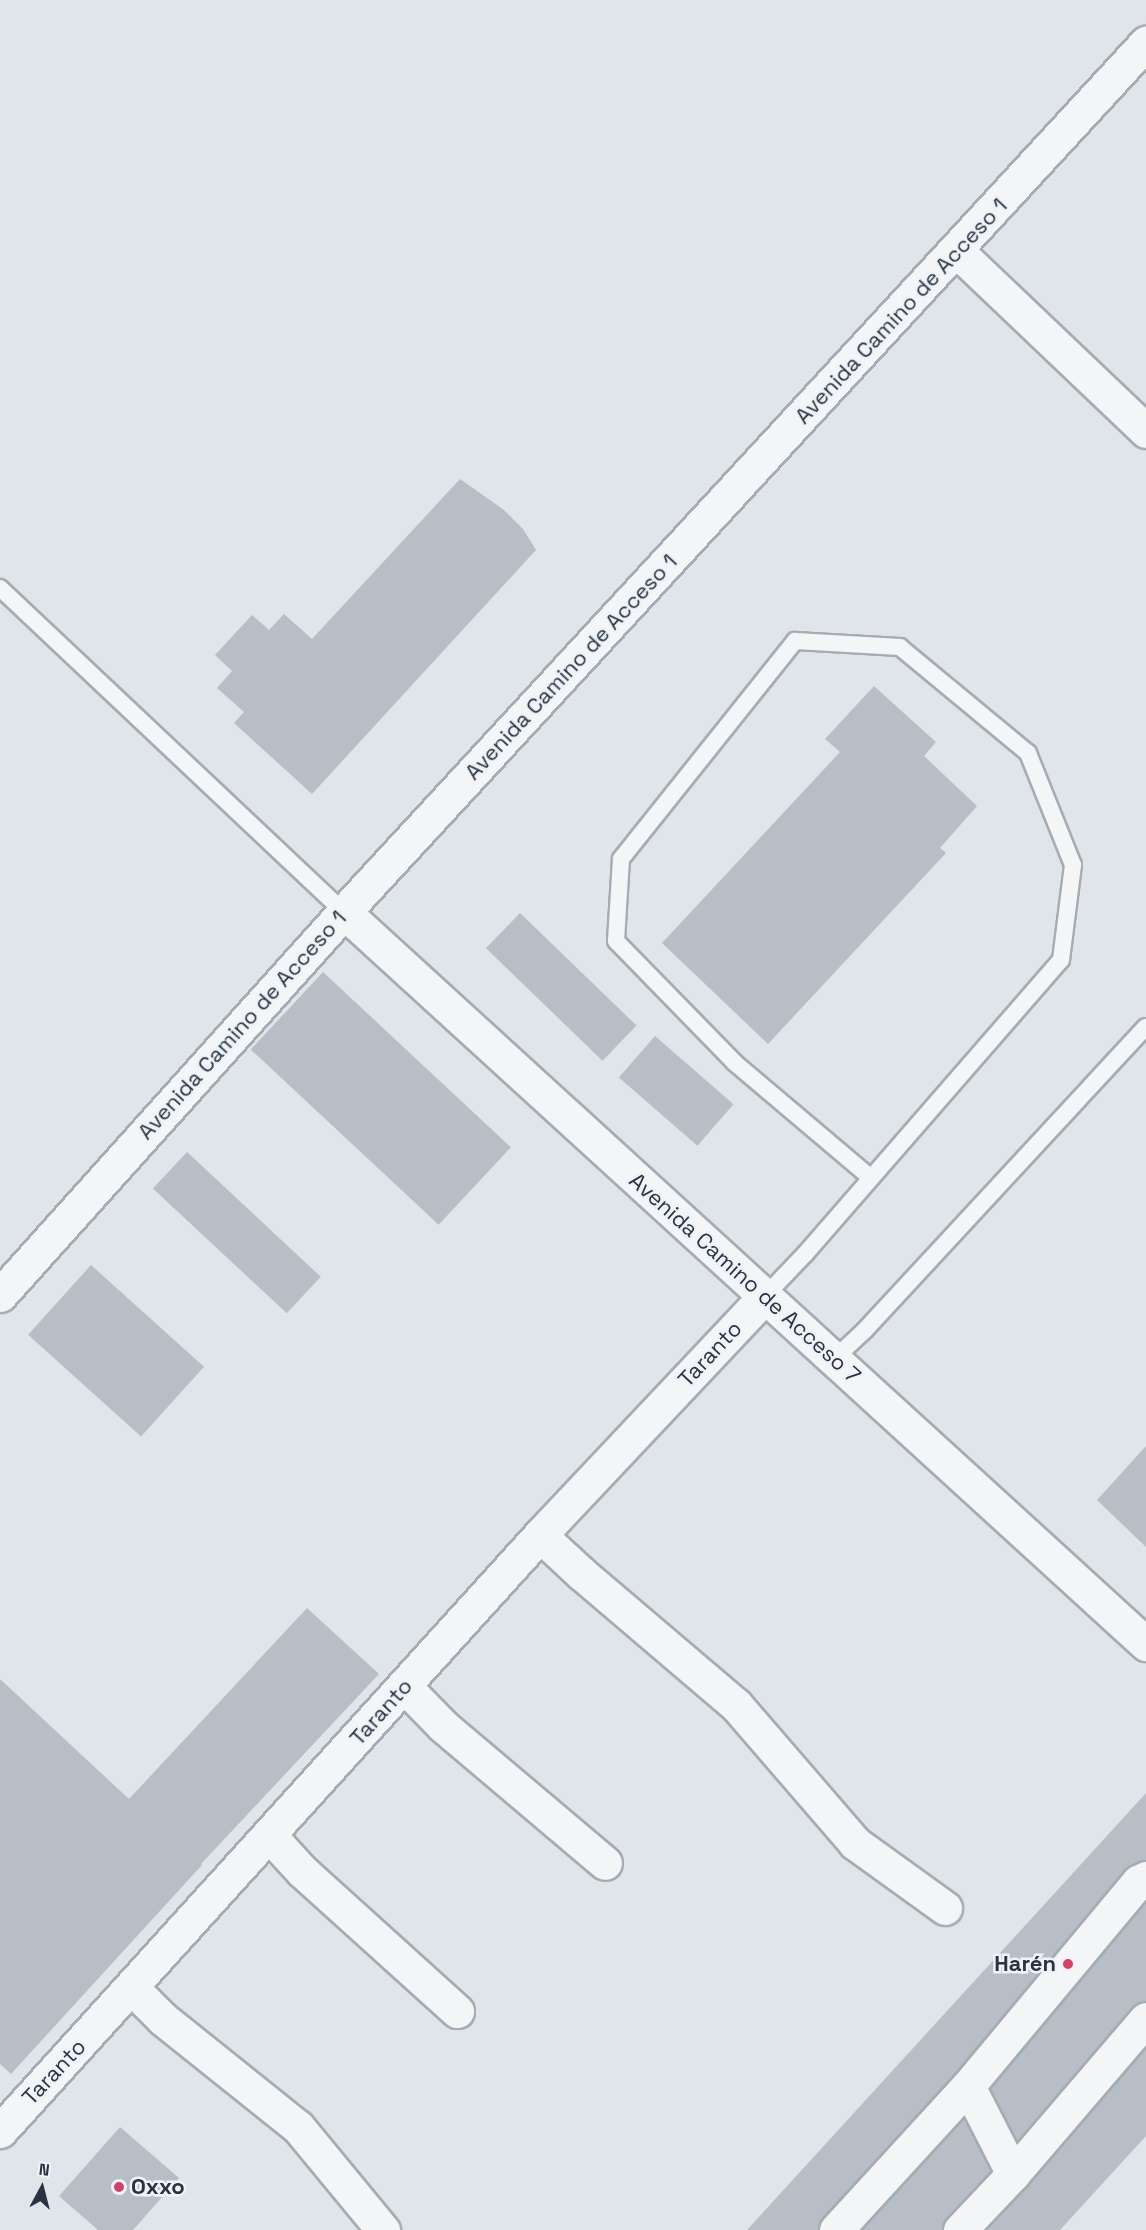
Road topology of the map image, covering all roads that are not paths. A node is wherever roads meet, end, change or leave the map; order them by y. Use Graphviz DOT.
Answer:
graph roads {
  1 [pos="1146,43"];
  2 [pos="957,251"];
  3 [pos="1146,431"];
  4 [pos="0,588"];
  5 [pos="344,912"];
  6 [pos="1146,1027"];
  7 [pos="871,1178"];
  8 [pos="0,1295"];
  9 [pos="765,1296"];
  10 [pos="834,1359"];
  11 [pos="540,1535"];
  12 [pos="1146,1644"];
  13 [pos="404,1686"];
  14 [pos="269,1835"];
  15 [pos="605,1863"];
  16 [pos="1146,1878"];
  17 [pos="945,1908"];
  18 [pos="132,1988"];
  19 [pos="457,2012"];
  20 [pos="1146,2019"];
  21 [pos="968,2086"];
  22 [pos="0,2131"];
  23 [pos="1013,2174"];
  24 [pos="383,2230"];
  25 [pos="836,2230"];
  26 [pos="960,2230"];
  1 -- 2 [label="street, Avenida Camino de Acceso 1"];
  2 -- 3 [label="street"];
  2 -- 5 [label="street, Avenida Camino de Acceso 1"];
  4 -- 5 [label="lane"];
  5 -- 8 [label="street, Avenida Camino de Acceso 1"];
  5 -- 9 [label="street, Avenida Camino de Acceso 7"];
  6 -- 10 [label="lane"];
  7 -- 7 [label="lane"];
  7 -- 9 [label="lane"];
  9 -- 10 [label="street, Avenida Camino de Acceso 7"];
  9 -- 11 [label="street, Taranto"];
  10 -- 12 [label="street, Avenida Camino de Acceso 7"];
  11 -- 13 [label="street, Taranto"];
  11 -- 17 [label="street"];
  13 -- 14 [label="street, Taranto"];
  13 -- 15 [label="street"];
  14 -- 18 [label="street, Taranto"];
  14 -- 19 [label="street"];
  16 -- 21 [label="street"];
  18 -- 22 [label="street, Taranto"];
  18 -- 24 [label="street"];
  20 -- 23 [label="street"];
  21 -- 23 [label="street"];
  21 -- 25 [label="street"];
  23 -- 26 [label="street"];
}
